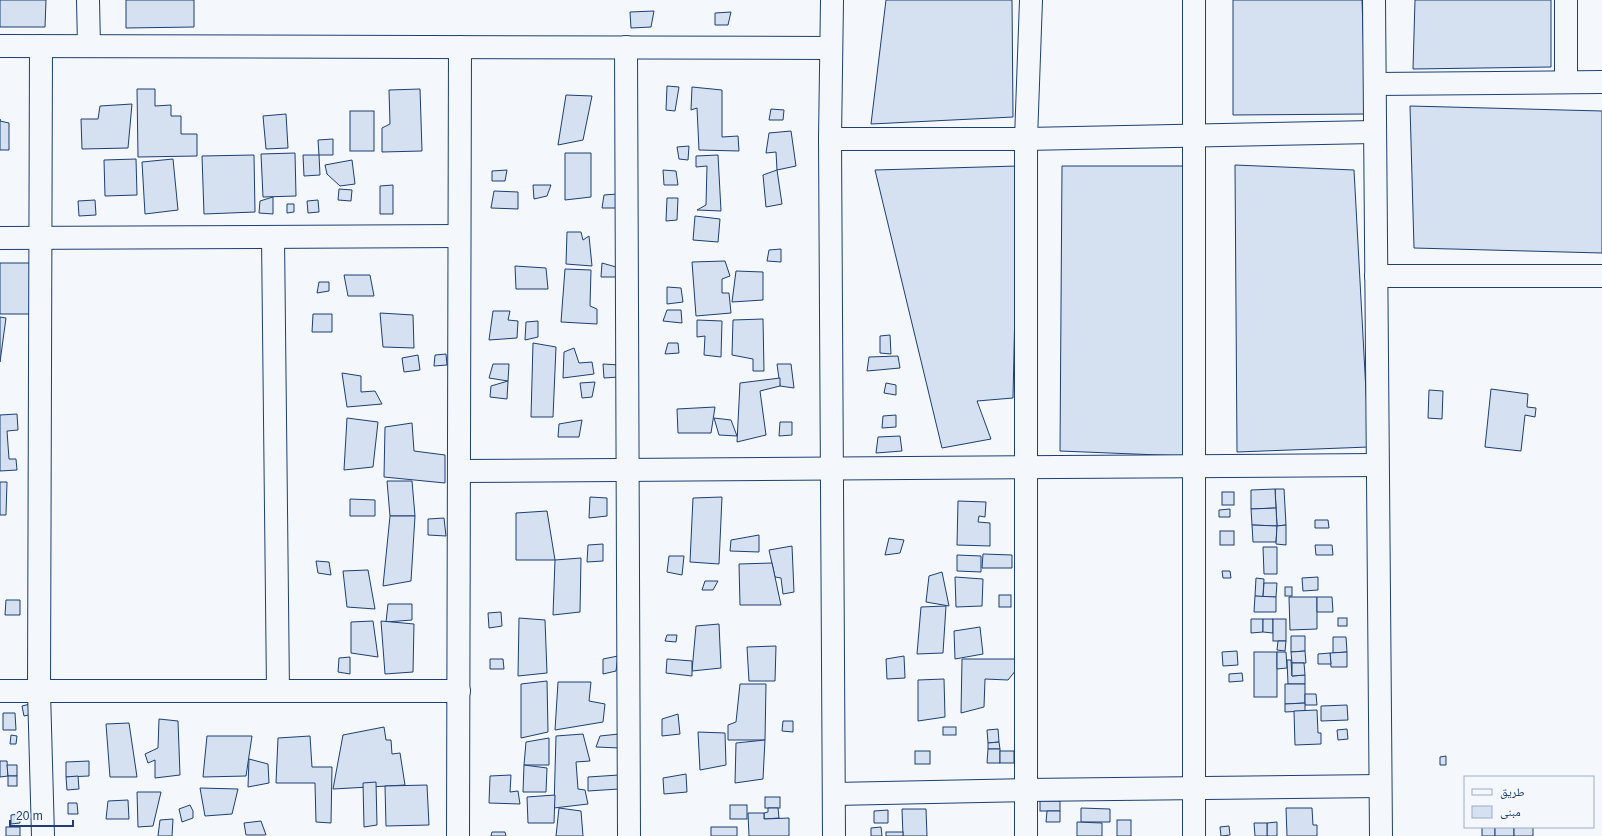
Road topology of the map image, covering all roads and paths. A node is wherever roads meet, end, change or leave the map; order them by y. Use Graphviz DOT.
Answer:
graph roads {
  1 [pos="88,0"];
  2 [pos="832,0"];
  3 [pos="1031,0"];
  4 [pos="1194,0"];
  5 [pos="1374,0"];
  6 [pos="1566,0"];
  7 [pos="0,46"];
  8 [pos="41,46"];
  9 [pos="89,46"];
  10 [pos="460,47"];
  11 [pos="626,48"];
  12 [pos="831,48"];
  13 [pos="1566,82"];
  14 [pos="1602,82"];
  15 [pos="1375,84"];
  16 [pos="1374,132"];
  17 [pos="1194,136"];
  18 [pos="830,139"];
  19 [pos="1026,139"];
  20 [pos="459,236"];
  21 [pos="273,237"];
  22 [pos="0,238"];
  23 [pos="40,238"];
  24 [pos="1376,276"];
  25 [pos="1602,276"];
  26 [pos="1377,465"];
  27 [pos="1194,466"];
  28 [pos="1025,467"];
  29 [pos="832,468"];
  30 [pos="628,470"];
  31 [pos="459,471"];
  32 [pos="0,691"];
  33 [pos="39,691"];
  34 [pos="278,691"];
  35 [pos="458,691"];
  36 [pos="1380,786"];
  37 [pos="1194,788"];
  38 [pos="1026,790"];
  39 [pos="834,794"];
  40 [pos="43,836"];
  41 [pos="458,836"];
  42 [pos="629,836"];
  43 [pos="834,836"];
  44 [pos="1026,836"];
  45 [pos="1194,836"];
  46 [pos="1381,836"];
  1 -- 9 [label="street"];
  2 -- 12 [label="street"];
  3 -- 19 [label="street"];
  4 -- 17 [label="street"];
  5 -- 15 [label="street"];
  6 -- 13 [label="street"];
  7 -- 8 [label="street"];
  8 -- 9 [label="street"];
  8 -- 23 [label="street"];
  9 -- 10 [label="street"];
  10 -- 11 [label="street"];
  10 -- 20 [label="street"];
  11 -- 12 [label="street"];
  11 -- 30 [label="street"];
  12 -- 18 [label="street"];
  13 -- 14 [label="street"];
  13 -- 15 [label="street"];
  15 -- 16 [label="street"];
  16 -- 17 [label="street"];
  16 -- 24 [label="street"];
  17 -- 19 [label="street"];
  17 -- 27 [label="street"];
  18 -- 19 [label="street"];
  18 -- 29 [label="street"];
  19 -- 28 [label="street"];
  20 -- 21 [label="street"];
  20 -- 31 [label="street"];
  21 -- 23 [label="street"];
  21 -- 34 [label="street"];
  22 -- 23 [label="street"];
  23 -- 33 [label="street"];
  24 -- 25 [label="street"];
  24 -- 26 [label="street"];
  26 -- 27 [label="street"];
  26 -- 36 [label="street"];
  27 -- 28 [label="street"];
  27 -- 37 [label="street"];
  28 -- 29 [label="street"];
  28 -- 38 [label="street"];
  29 -- 30 [label="street"];
  29 -- 39 [label="street"];
  30 -- 31 [label="street"];
  30 -- 42 [label="street"];
  31 -- 35 [label="street"];
  32 -- 33 [label="street"];
  33 -- 34 [label="street"];
  33 -- 40 [label="street"];
  34 -- 35 [label="street"];
  35 -- 41 [label="street"];
  36 -- 37 [label="street"];
  36 -- 46 [label="street"];
  37 -- 38 [label="street"];
  37 -- 45 [label="street"];
  38 -- 39 [label="street"];
  38 -- 44 [label="street"];
  39 -- 43 [label="street"];
}
